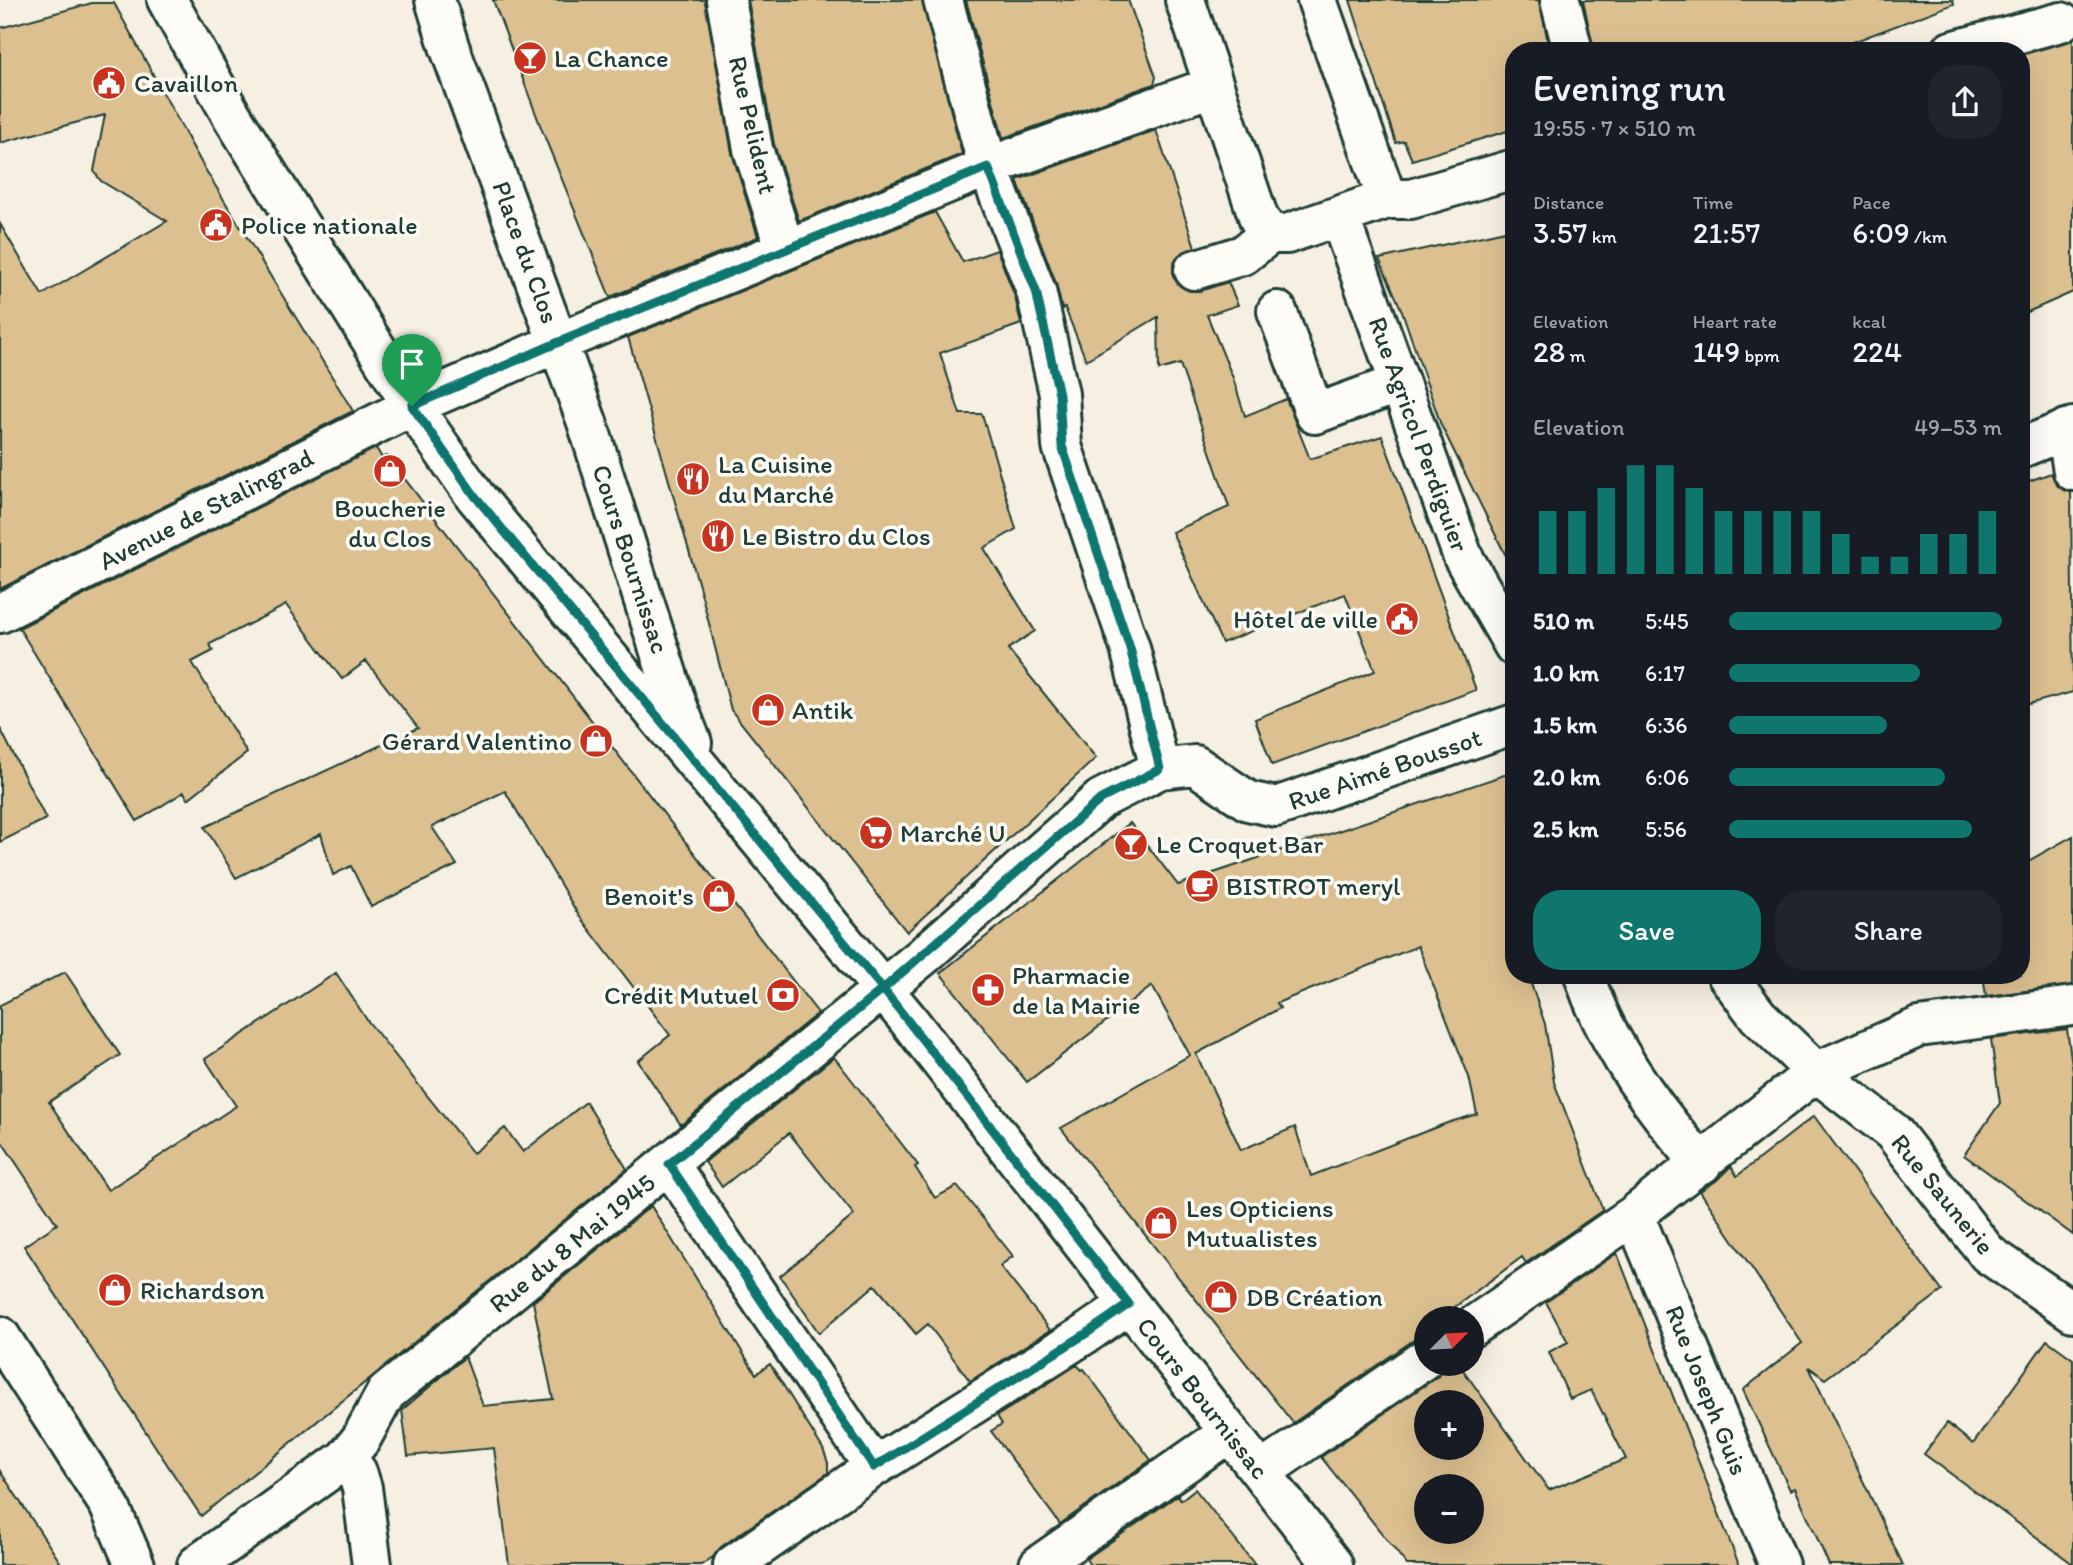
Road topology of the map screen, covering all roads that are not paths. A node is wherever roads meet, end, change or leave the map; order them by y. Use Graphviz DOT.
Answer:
graph roads {
  1 [pos="167,0"];
  2 [pos="435,0"];
  3 [pos="726,0"];
  4 [pos="943,0"];
  5 [pos="1185,0"];
  6 [pos="1317,0"];
  7 [pos="1560,0"];
  8 [pos="2061,22"];
  9 [pos="1571,42"];
  10 [pos="1985,42"];
  11 [pos="1214,86"];
  12 [pos="988,167"];
  13 [pos="1505,172"];
  14 [pos="1387,200"];
  15 [pos="1339,216"];
  16 [pos="1270,233"];
  17 [pos="785,249"];
  18 [pos="1194,271"];
  19 [pos="1277,311"];
  20 [pos="559,342"];
  21 [pos="1399,383"];
  22 [pos="412,406"];
  23 [pos="2069,428"];
  24 [pos="2030,444"];
  25 [pos="2073,471"];
  26 [pos="0,613"];
  27 [pos="1505,630"];
  28 [pos="1505,727"];
  29 [pos="1160,769"];
  30 [pos="704,775"];
  31 [pos="1587,984"];
  32 [pos="1734,984"];
  33 [pos="883,989"];
  34 [pos="2073,1006"];
  35 [pos="1816,1072"];
  36 [pos="669,1164"];
  37 [pos="1702,1164"];
  38 [pos="1634,1215"];
  39 [pos="1129,1304"];
  40 [pos="2073,1312"];
  41 [pos="1484,1319"];
  42 [pos="0,1336"];
  43 [pos="1414,1366"];
  44 [pos="1230,1432"];
  45 [pos="345,1459"];
  46 [pos="874,1467"];
  47 [pos="1261,1472"];
  48 [pos="135,1565"];
  49 [pos="197,1565"];
  50 [pos="372,1565"];
  51 [pos="733,1565"];
  52 [pos="1039,1565"];
  53 [pos="1333,1565"];
  54 [pos="1779,1565"];
  1 -- 22 [label="street"];
  2 -- 20 [label="street, Place du Clos"];
  3 -- 17 [label="street, Rue Pelident"];
  4 -- 12 [label="street"];
  5 -- 11 [label="street"];
  6 -- 14 [label="street"];
  7 -- 9 [label="street"];
  8 -- 10 [label="street"];
  11 -- 12 [label="street"];
  11 -- 16 [label="street"];
  12 -- 17 [label="street"];
  12 -- 29 [label="street"];
  13 -- 14 [label="street"];
  14 -- 15 [label="street"];
  15 -- 16 [label="street"];
  15 -- 21 [label="street, Rue Agricol Perdiguier"];
  16 -- 18 [label="street"];
  17 -- 20 [label="street"];
  19 -- 21 [label="street"];
  20 -- 22 [label="street, Place du Clos"];
  20 -- 30 [label="street, Cours Bournissac"];
  21 -- 27 [label="street, Rue Agricol Perdiguier"];
  22 -- 26 [label="street, Avenue de Stalingrad"];
  22 -- 30 [label="street, Cours Bournissac"];
  23 -- 24 [label="street"];
  23 -- 25 [label="street"];
  28 -- 29 [label="street, Rue Aimé Boussot"];
  29 -- 33 [label="street, Rue Aimé Boussot"];
  30 -- 33 [label="street, Cours Bournissac"];
  31 -- 37 [label="street"];
  32 -- 35 [label="street, Rue Saunerie"];
  33 -- 36 [label="street, Rue du 8 Mai 1945"];
  33 -- 39 [label="street, Cours Bournissac"];
  34 -- 35 [label="street"];
  35 -- 37 [label="street"];
  35 -- 40 [label="street, Rue Saunerie"];
  36 -- 45 [label="street, Rue du 8 Mai 1945"];
  36 -- 46 [label="street"];
  37 -- 38 [label="street"];
  38 -- 41 [label="street"];
  38 -- 54 [label="street, Rue Joseph Guis"];
  39 -- 44 [label="street, Cours Bournissac"];
  39 -- 46 [label="street"];
  42 -- 48 [label="street"];
  43 -- 47 [label="street"];
  44 -- 47 [label="street, Cours Bournissac"];
  44 -- 52 [label="street"];
  45 -- 49 [label="street, Rue du 8 Mai 1945"];
  45 -- 50 [label="street"];
  46 -- 51 [label="street"];
  47 -- 53 [label="street, Cours Bournissac"];
}
